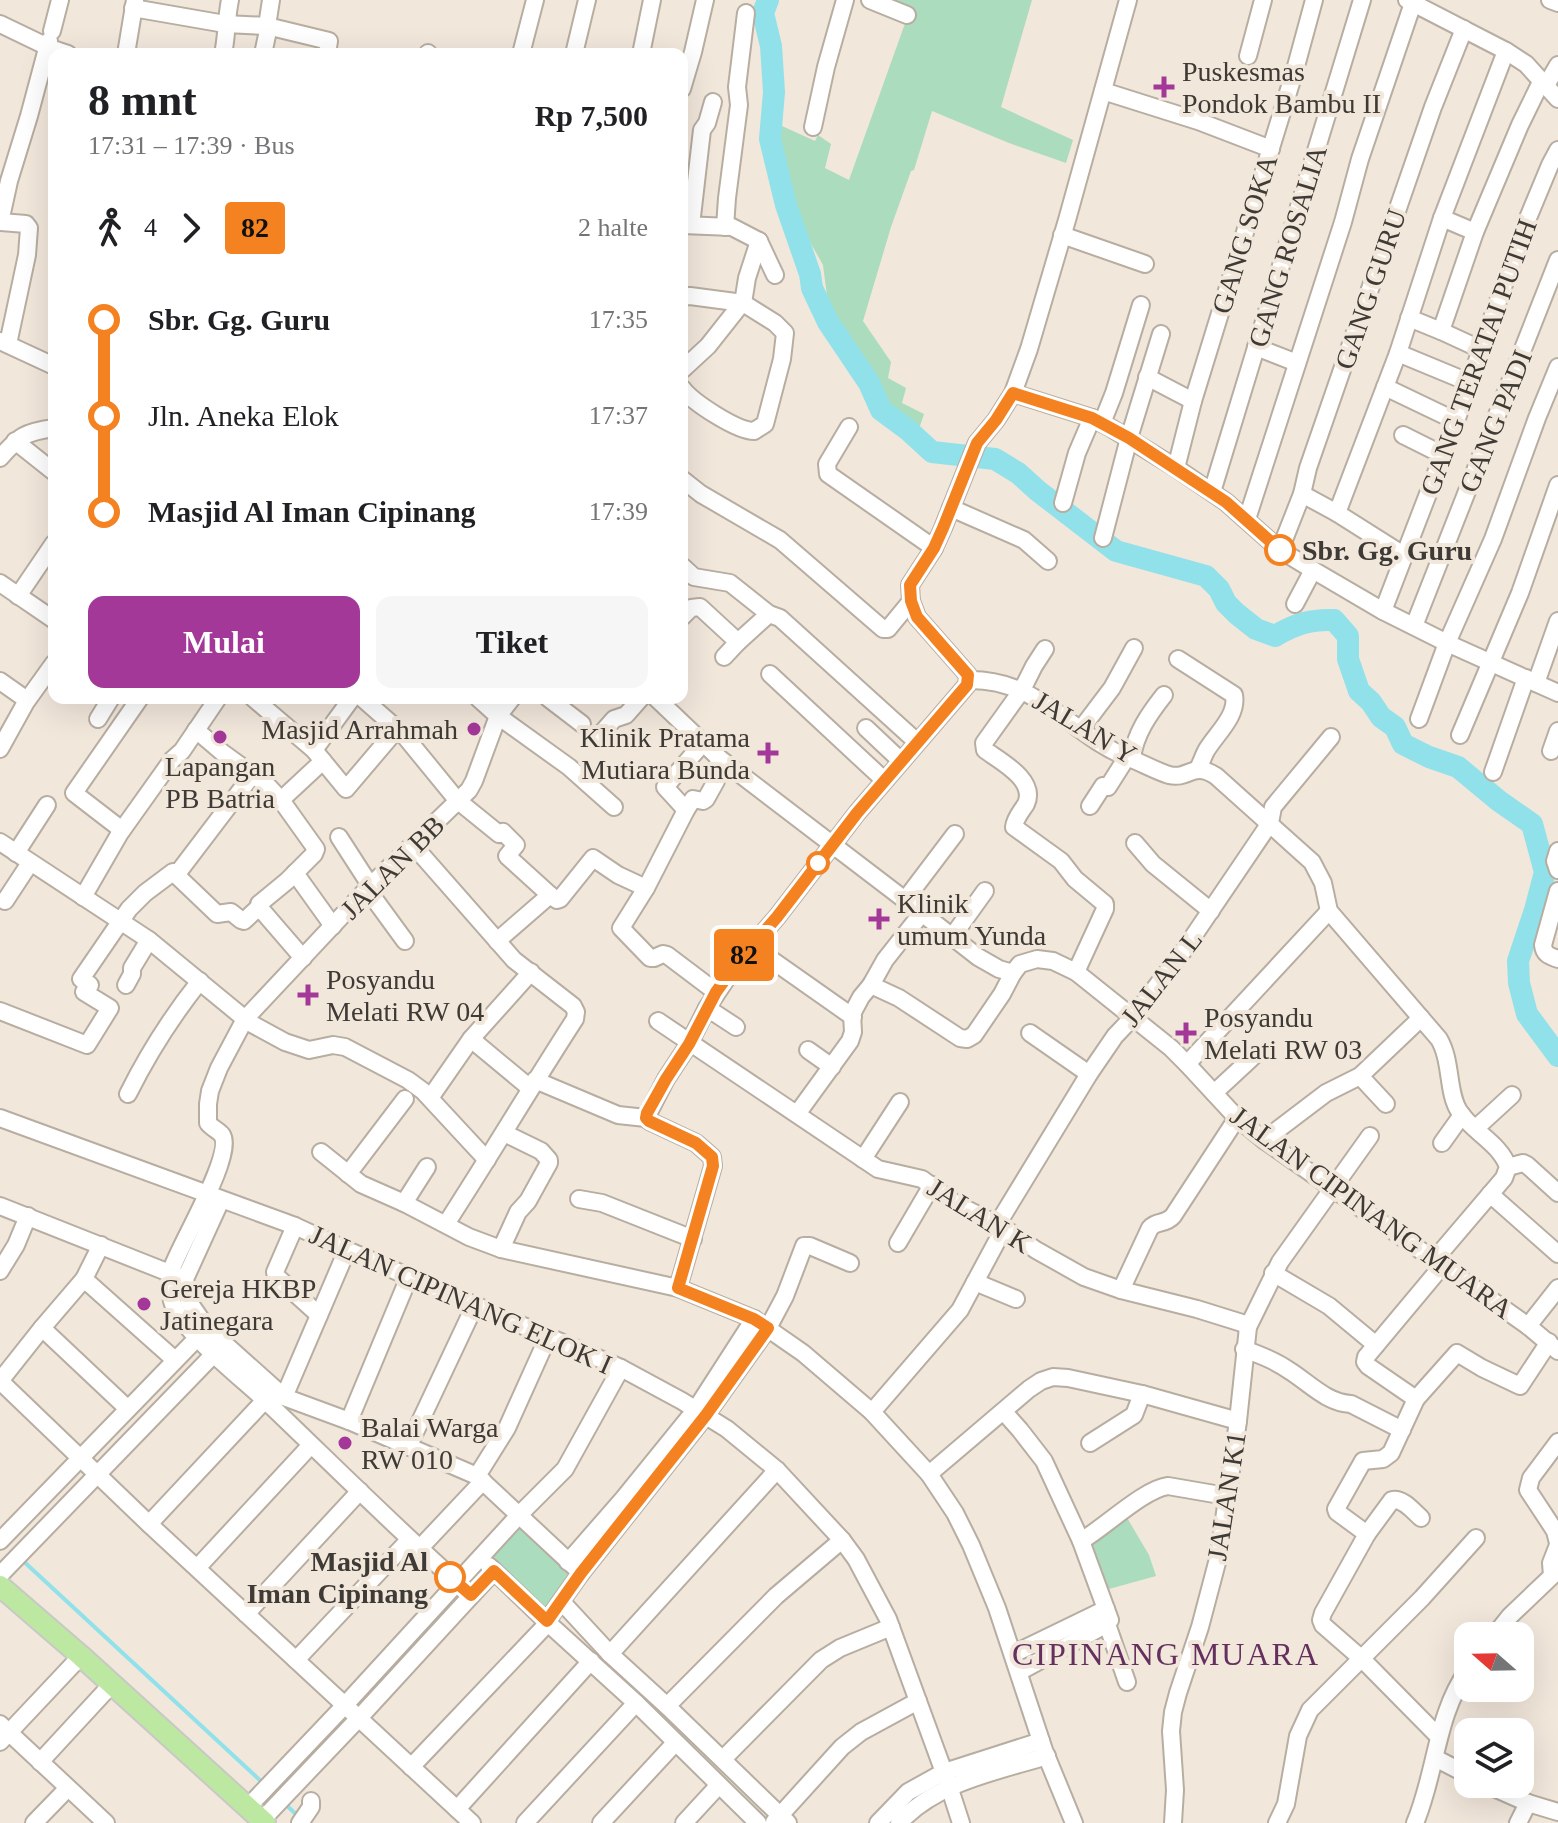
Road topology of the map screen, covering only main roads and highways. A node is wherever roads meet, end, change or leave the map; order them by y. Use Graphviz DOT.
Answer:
graph roads {
  1 [pos="2,1577"];
  2 [pos="258,1814"];
  1 -- 2 [label="main road"];
}
